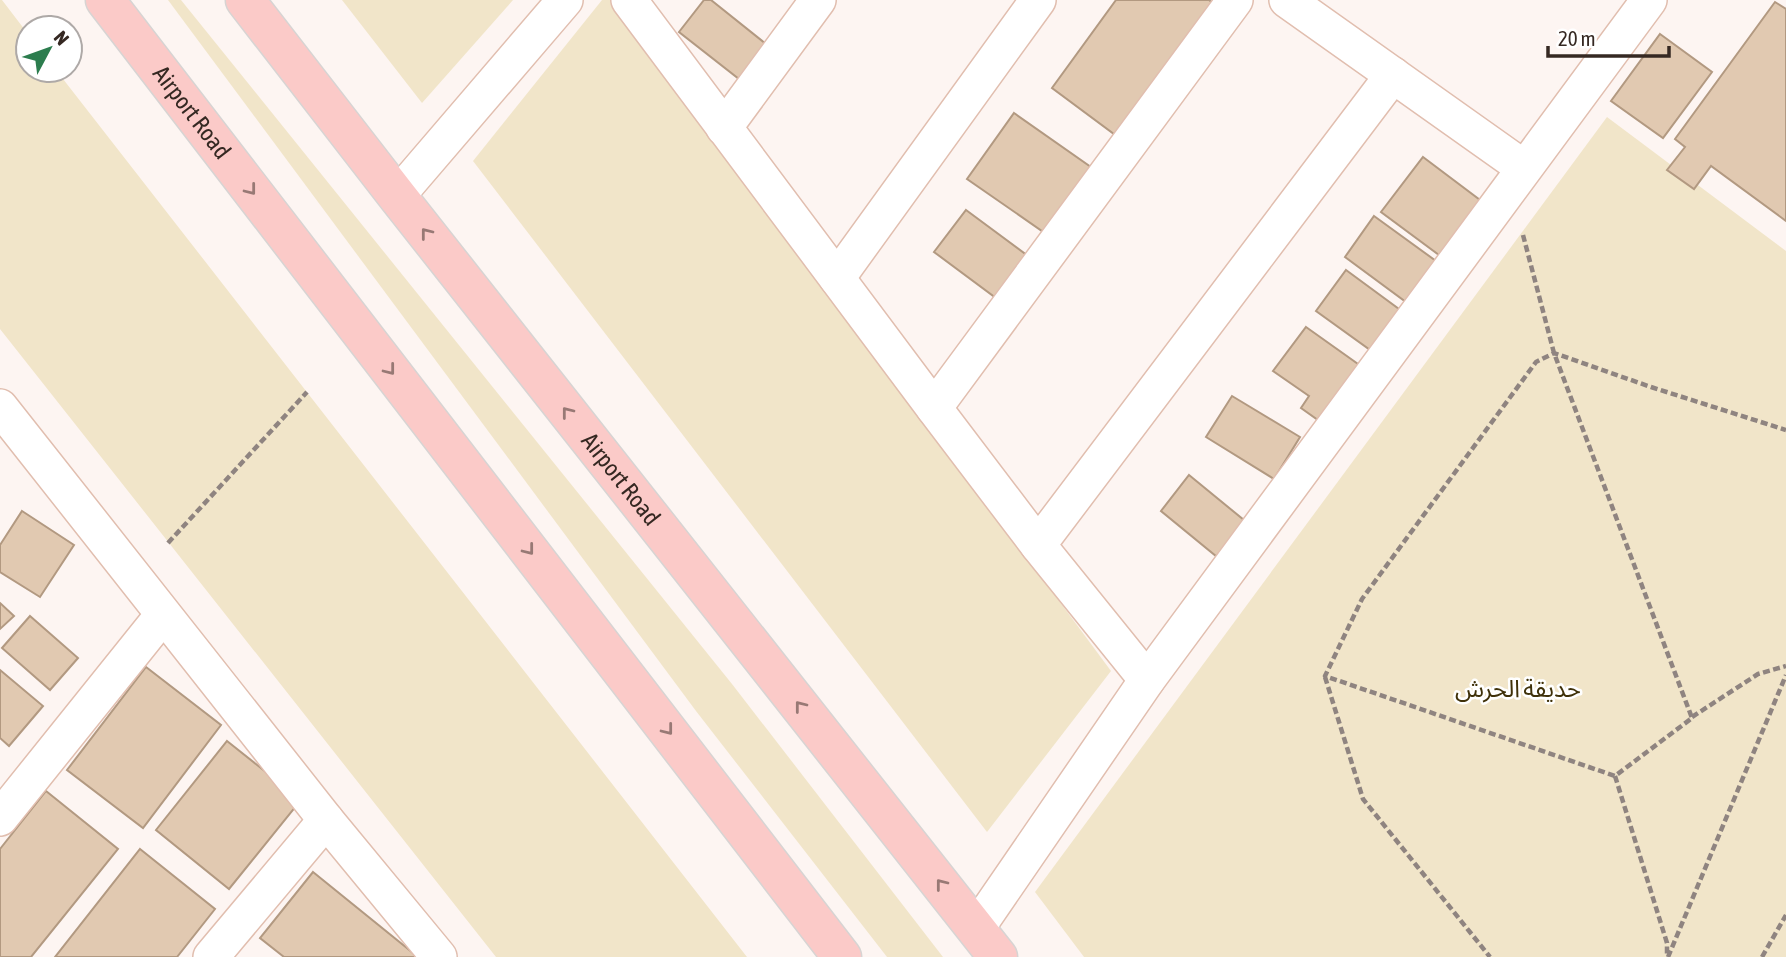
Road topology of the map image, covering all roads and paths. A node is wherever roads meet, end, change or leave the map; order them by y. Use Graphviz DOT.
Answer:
graph roads {
  1 [pos="105,0"];
  2 [pos="245,0"];
  3 [pos="565,0"];
  4 [pos="629,0"];
  5 [pos="818,0"];
  6 [pos="1038,0"];
  7 [pos="1235,0"];
  8 [pos="1287,0"];
  9 [pos="1649,0"];
  10 [pos="1393,75"];
  11 [pos="724,128"];
  12 [pos="1517,178"];
  13 [pos="397,196"];
  14 [pos="837,278"];
  15 [pos="1554,353"];
  16 [pos="307,392"];
  17 [pos="0,407"];
  18 [pos="934,408"];
  19 [pos="1786,430"];
  20 [pos="168,542"];
  21 [pos="1038,545"];
  22 [pos="163,615"];
  23 [pos="1786,666"];
  24 [pos="1786,674"];
  25 [pos="1325,676"];
  26 [pos="1147,680"];
  27 [pos="1692,718"];
  28 [pos="1615,776"];
  29 [pos="0,818"];
  30 [pos="326,820"];
  31 [pos="1786,915"];
  32 [pos="987,943"];
  33 [pos="211,957"];
  34 [pos="439,957"];
  35 [pos="842,957"];
  36 [pos="1490,957"];
  37 [pos="1668,957"];
  38 [pos="1762,957"];
  1 -- 35 [label="main road, Airport Road, one-way"];
  2 -- 13 [label="main road, Airport Road"];
  3 -- 13 [label="street"];
  4 -- 11 [label="street"];
  5 -- 11 [label="street"];
  6 -- 14 [label="street"];
  7 -- 18 [label="street"];
  8 -- 10 [label="street"];
  9 -- 12 [label="street"];
  10 -- 12 [label="street"];
  10 -- 21 [label="street"];
  11 -- 14 [label="street"];
  12 -- 15 [label="path"];
  12 -- 26 [label="street"];
  32 -- 13 [label="main road, Airport Road, one-way"];
  14 -- 18 [label="street"];
  15 -- 19 [label="path"];
  15 -- 25 [label="path"];
  15 -- 27 [label="path"];
  16 -- 20 [label="path"];
  17 -- 22 [label="street"];
  18 -- 21 [label="street"];
  21 -- 26 [label="street"];
  22 -- 29 [label="street"];
  22 -- 30 [label="street"];
  23 -- 27 [label="path"];
  24 -- 37 [label="path"];
  25 -- 28 [label="path"];
  25 -- 36 [label="path"];
  26 -- 32 [label="street"];
  27 -- 28 [label="path"];
  28 -- 37 [label="path"];
  30 -- 33 [label="street"];
  30 -- 34 [label="street"];
  31 -- 38 [label="path"];
}
